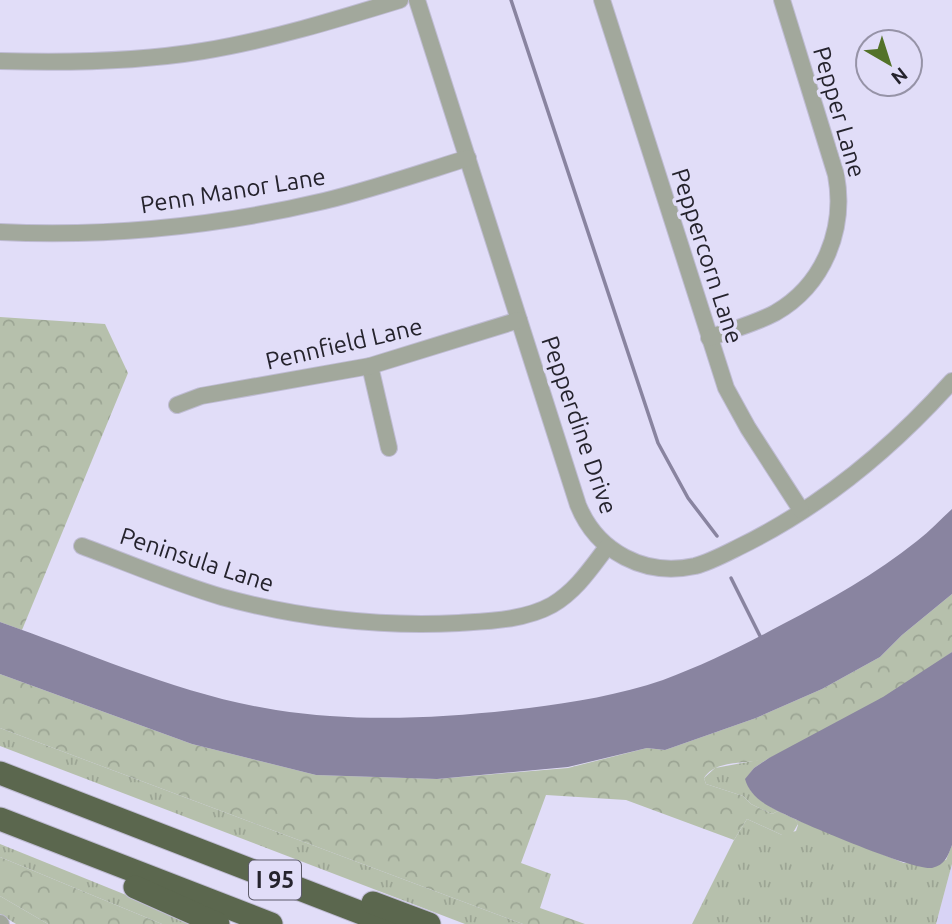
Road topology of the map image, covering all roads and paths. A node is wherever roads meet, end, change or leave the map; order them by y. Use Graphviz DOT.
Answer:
graph roads {
  1 [pos="400,0"];
  2 [pos="417,0"];
  3 [pos="602,0"];
  4 [pos="782,0"];
  5 [pos="0,61"];
  6 [pos="468,158"];
  7 [pos="0,232"];
  8 [pos="519,320"];
  9 [pos="709,338"];
  10 [pos="370,366"];
  11 [pos="952,381"];
  12 [pos="177,405"];
  13 [pos="389,448"];
  14 [pos="801,510"];
  15 [pos="82,546"];
  16 [pos="607,547"];
  17 [pos="0,773"];
  18 [pos="0,819"];
  19 [pos="160,835"];
  20 [pos="57,841"];
  21 [pos="218,924"];
  22 [pos="271,924"];
  23 [pos="390,924"];
  24 [pos="429,924"];
  1 -- 5 [label="street"];
  2 -- 6 [label="street, Pepperdine Drive"];
  3 -- 9 [label="street, Peppercorn Lane"];
  4 -- 9 [label="street, Pepper Lane"];
  6 -- 7 [label="street, Penn Manor Lane"];
  6 -- 8 [label="street, Pepperdine Drive"];
  8 -- 10 [label="street, Pennfield Lane"];
  8 -- 16 [label="street, Pepperdine Drive"];
  9 -- 14 [label="street, Peppercorn Lane"];
  10 -- 12 [label="street, Pennfield Lane"];
  10 -- 13 [label="street"];
  11 -- 14 [label="street, Pepperdine Drive"];
  14 -- 16 [label="street, Pepperdine Drive"];
  15 -- 16 [label="street, Peninsula Lane"];
  17 -- 19 [label="highway, I 95"];
  18 -- 20 [label="highway, I 95"];
  19 -- 23 [label="highway, I 95"];
  19 -- 24 [label="highway"];
  20 -- 21 [label="highway"];
  20 -- 22 [label="highway, I 95"];
}
